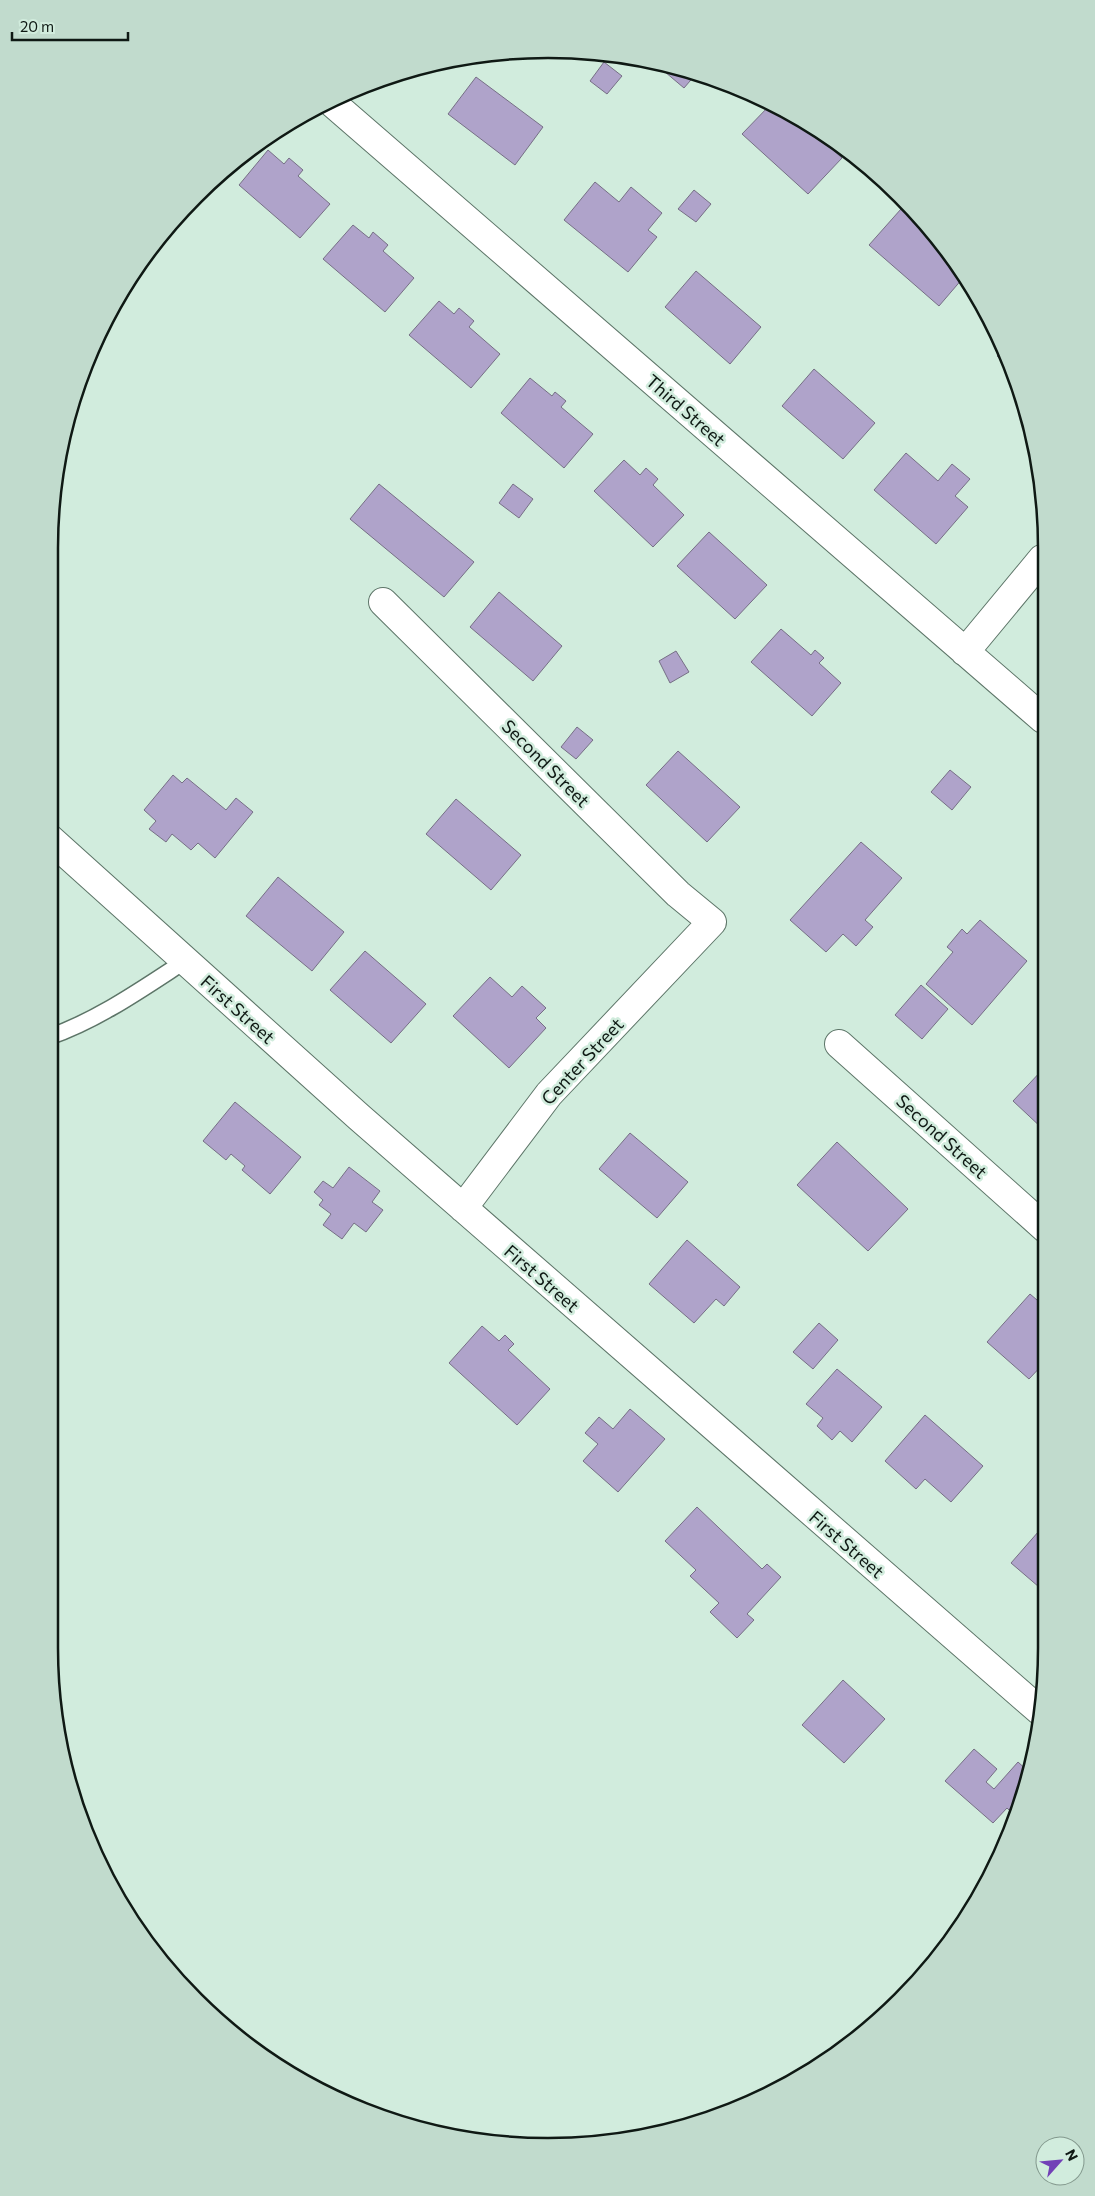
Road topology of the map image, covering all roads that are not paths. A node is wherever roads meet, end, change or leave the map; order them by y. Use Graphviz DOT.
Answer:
graph roads {
  1 [pos="336,106"];
  2 [pos="1038,564"];
  3 [pos="383,602"];
  4 [pos="965,652"];
  5 [pos="1038,716"];
  6 [pos="58,846"];
  7 [pos="712,922"];
  8 [pos="185,961"];
  9 [pos="58,1033"];
  10 [pos="840,1044"];
  11 [pos="463,1208"];
  12 [pos="1038,1222"];
  13 [pos="1034,1705"];
  1 -- 4 [label="street, Third Street"];
  2 -- 4 [label="street"];
  3 -- 7 [label="street, Second Street"];
  4 -- 5 [label="street, Third Street"];
  6 -- 8 [label="street, First Street"];
  7 -- 11 [label="street, Center Street"];
  8 -- 9 [label="lane"];
  8 -- 11 [label="street, First Street"];
  10 -- 12 [label="street, Second Street"];
  11 -- 13 [label="street, First Street"];
}
